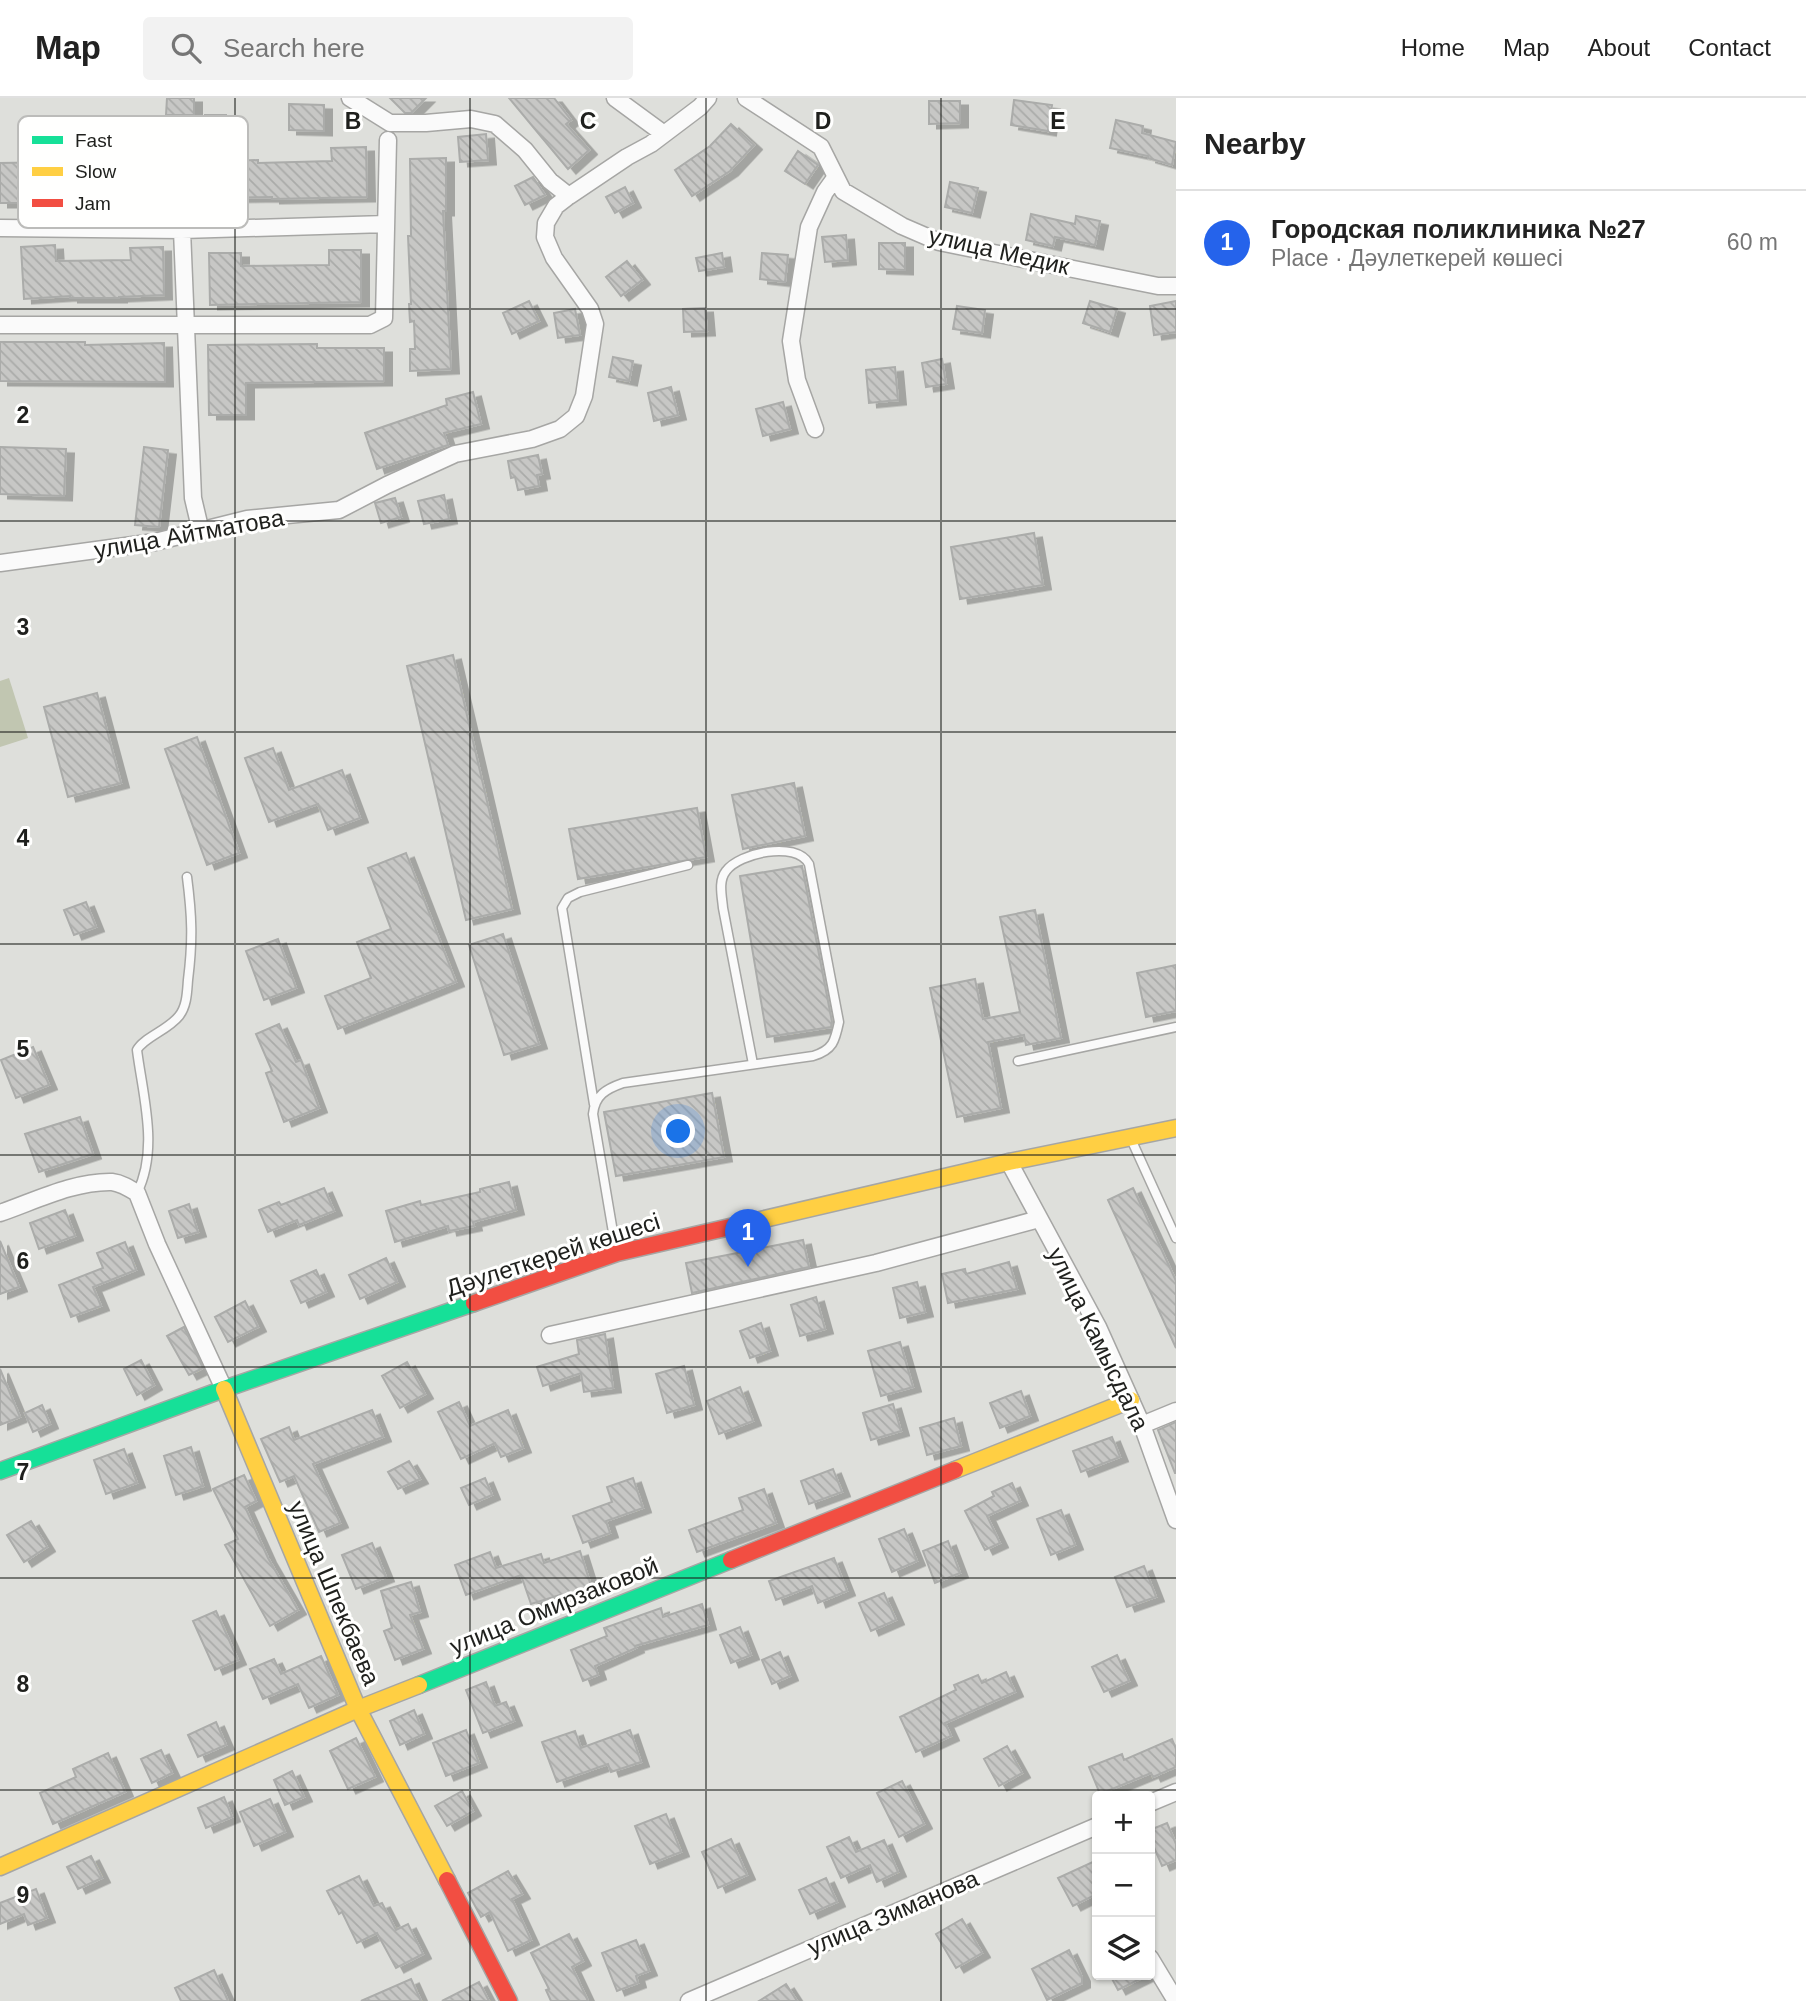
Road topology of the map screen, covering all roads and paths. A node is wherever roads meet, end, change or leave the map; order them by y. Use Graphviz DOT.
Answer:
graph roads {
  1 [pos="350,98"];
  2 [pos="615,98"];
  3 [pos="708,98"];
  4 [pos="746,98"];
  5 [pos="664,134"];
  6 [pos="388,141"];
  7 [pos="835,178"];
  8 [pos="569,196"];
  9 [pos="386,224"];
  10 [pos="0,228"];
  11 [pos="182,230"];
  12 [pos="1176,286"];
  13 [pos="0,319"];
  14 [pos="0,325"];
  15 [pos="184,325"];
  16 [pos="816,429"];
  17 [pos="201,532"];
  18 [pos="0,563"];
  19 [pos="688,864"];
  20 [pos="187,877"];
  21 [pos="1176,1027"];
  22 [pos="1017,1061"];
  23 [pos="753,1064"];
  24 [pos="594,1104"];
  25 [pos="1176,1129"];
  26 [pos="1130,1137"];
  27 [pos="1009,1162"];
  28 [pos="137,1193"];
  29 [pos="0,1213"];
  30 [pos="1039,1219"];
  31 [pos="1176,1238"];
  32 [pos="617,1253"];
  33 [pos="551,1335"];
  34 [pos="224,1390"];
  35 [pos="1131,1400"];
  36 [pos="1176,1411"];
  37 [pos="1142,1425"];
  38 [pos="0,1471"];
  39 [pos="1176,1520"];
  40 [pos="358,1709"];
  41 [pos="1176,1792"];
  42 [pos="1155,1801"];
  43 [pos="1092,1831"];
  44 [pos="0,1867"];
  45 [pos="1155,1966"];
  46 [pos="509,2001"];
  47 [pos="689,2001"];
  48 [pos="1176,2001"];
  1 -- 8 [label="street"];
  2 -- 5 [label="street"];
  3 -- 5 [label="street"];
  4 -- 7 [label="street, улица Медик"];
  5 -- 8 [label="street"];
  6 -- 9 [label="street"];
  7 -- 12 [label="street, улица Медик"];
  7 -- 16 [label="street"];
  8 -- 17 [label="street, улица Айтматова"];
  9 -- 11 [label="street"];
  9 -- 15 [label="street"];
  10 -- 11 [label="street"];
  11 -- 15 [label="street"];
  13 -- 14 [label="street"];
  14 -- 15 [label="street"];
  15 -- 17 [label="street"];
  17 -- 18 [label="street, улица Айтматова"];
  19 -- 24 [label="lane"];
  20 -- 28 [label="lane"];
  21 -- 22 [label="lane"];
  23 -- 23 [label="lane"];
  23 -- 24 [label="lane"];
  24 -- 32 [label="lane"];
  25 -- 26 [label="street, Дәулеткерей көшесі"];
  26 -- 27 [label="street, Дәулеткерей көшесі"];
  26 -- 31 [label="lane"];
  27 -- 30 [label="street, улица Камысдала"];
  27 -- 32 [label="street, Дәулеткерей көшесі"];
  28 -- 29 [label="street"];
  28 -- 34 [label="street, улица Шпекбаева"];
  30 -- 33 [label="street"];
  30 -- 35 [label="street, улица Камысдала"];
  32 -- 34 [label="street, Дәулеткерей көшесі"];
  34 -- 38 [label="street, Дәулеткерей көшесі"];
  34 -- 40 [label="street, улица Шпекбаева"];
  35 -- 37 [label="street, улица Камысдала"];
  35 -- 40 [label="street, улица Омирзаковой"];
  36 -- 37 [label="street"];
  37 -- 39 [label="street, улица Камысдала"];
  40 -- 44 [label="street, улица Омирзаковой"];
  40 -- 46 [label="street, улица Шпекбаева"];
  41 -- 42 [label="street"];
  43 -- 47 [label="street, улица Зиманова"];
  45 -- 48 [label="street"];
}
